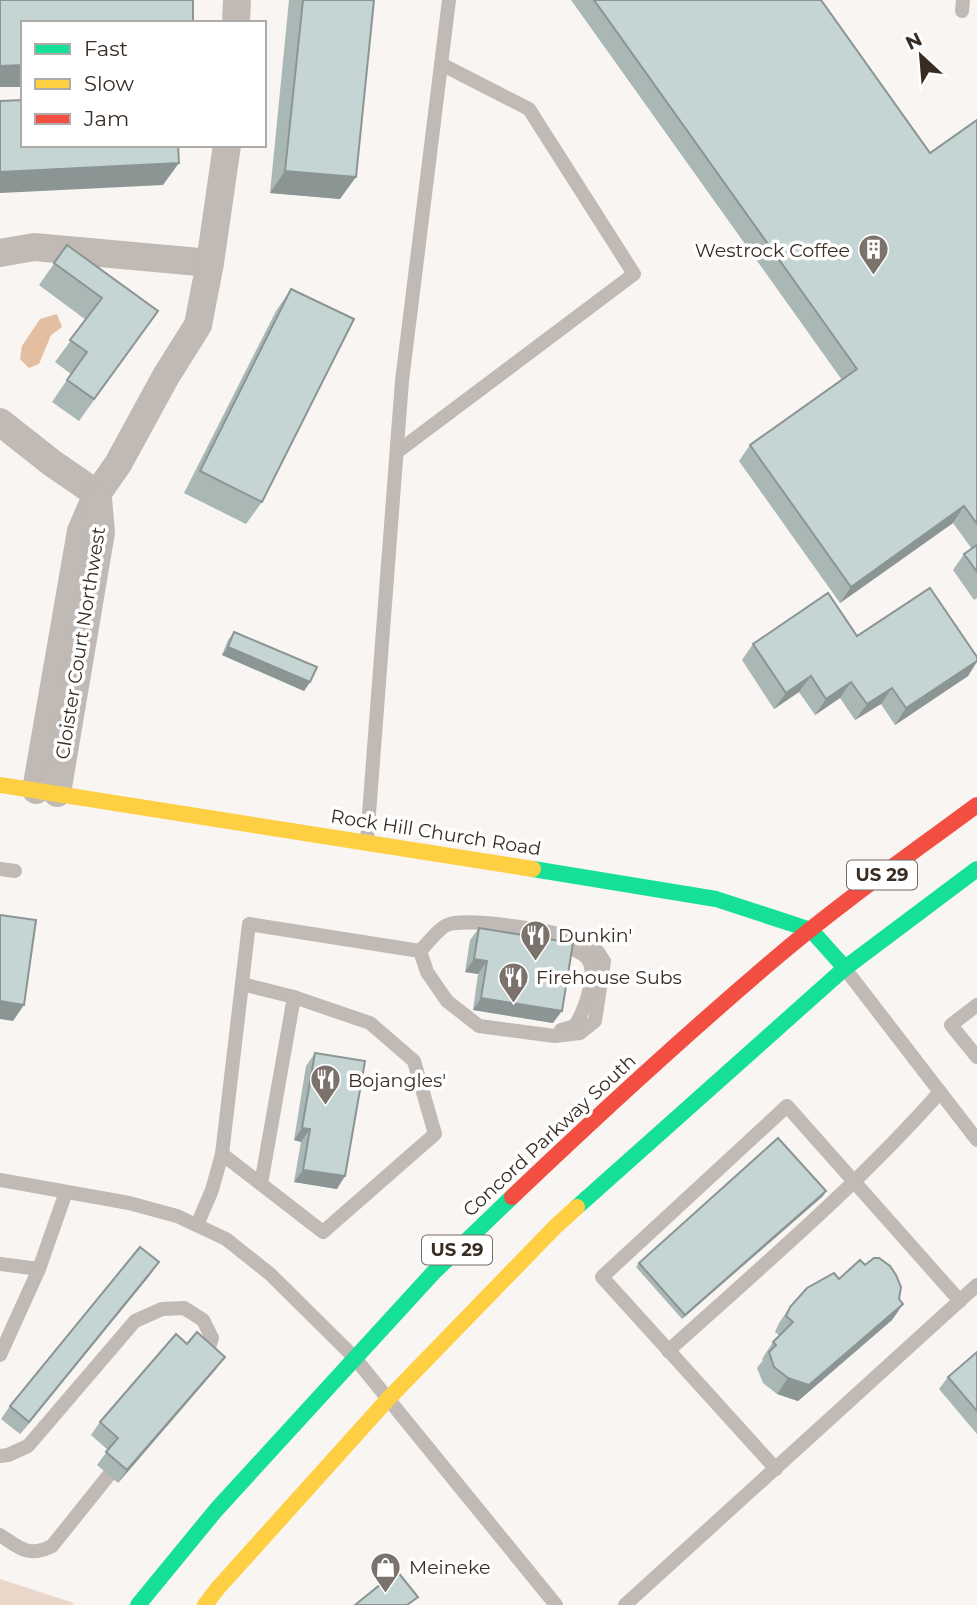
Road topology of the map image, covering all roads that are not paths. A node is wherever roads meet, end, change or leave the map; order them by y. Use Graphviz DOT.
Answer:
graph roads {
  1 [pos="237,0"];
  2 [pos="449,0"];
  3 [pos="236,21"];
  4 [pos="441,64"];
  5 [pos="227,147"];
  6 [pos="0,253"];
  7 [pos="210,263"];
  8 [pos="0,422"];
  9 [pos="397,452"];
  10 [pos="97,495"];
  11 [pos="0,785"];
  12 [pos="46,792"];
  13 [pos="977,804"];
  14 [pos="367,842"];
  15 [pos="977,869"];
  16 [pos="811,930"];
  17 [pos="420,951"];
  18 [pos="845,968"];
  19 [pos="242,984"];
  20 [pos="294,997"];
  21 [pos="977,1005"];
  22 [pos="977,1058"];
  23 [pos="940,1092"];
  24 [pos="977,1140"];
  25 [pos="222,1154"];
  26 [pos="0,1180"];
  27 [pos="855,1182"];
  28 [pos="261,1184"];
  29 [pos="66,1192"];
  30 [pos="197,1225"];
  31 [pos="0,1264"];
  32 [pos="39,1269"];
  33 [pos="977,1285"];
  34 [pos="960,1301"];
  35 [pos="668,1350"];
  36 [pos="0,1355"];
  37 [pos="354,1357"];
  38 [pos="205,1359"];
  39 [pos="389,1398"];
  40 [pos="0,1456"];
  41 [pos="775,1469"];
  42 [pos="109,1475"];
  43 [pos="0,1535"];
  44 [pos="138,1605"];
  45 [pos="205,1605"];
  46 [pos="556,1605"];
  47 [pos="625,1605"];
  1 -- 3 [label="street"];
  2 -- 4 [label="lane"];
  4 -- 9 [label="lane"];
  4 -- 9 [label="lane"];
  5 -- 7 [label="street"];
  6 -- 7 [label="street"];
  7 -- 10 [label="street"];
  8 -- 10 [label="street"];
  9 -- 14 [label="lane"];
  10 -- 12 [label="street"];
  11 -- 12 [label="main road, Rock Hill Church Road"];
  12 -- 14 [label="main road, Rock Hill Church Road"];
  13 -- 16 [label="main road, Concord Parkway South / US 29"];
  14 -- 16 [label="main road, Rock Hill Church Road"];
  15 -- 18 [label="main road, US 29"];
  16 -- 18 [label="main road"];
  16 -- 37 [label="main road, Concord Parkway South / US 29"];
  17 -- 17 [label="lane"];
  17 -- 19 [label="lane"];
  18 -- 23 [label="lane"];
  18 -- 39 [label="main road, US 29"];
  19 -- 20 [label="lane"];
  19 -- 25 [label="lane"];
  20 -- 28 [label="lane"];
  20 -- 28 [label="lane"];
  21 -- 22 [label="lane"];
  23 -- 24 [label="lane"];
  23 -- 27 [label="lane"];
  25 -- 28 [label="lane"];
  25 -- 30 [label="lane"];
  26 -- 29 [label="lane"];
  27 -- 34 [label="lane"];
  27 -- 35 [label="lane"];
  27 -- 35 [label="lane"];
  29 -- 30 [label="lane"];
  29 -- 32 [label="lane"];
  30 -- 37 [label="lane"];
  31 -- 32 [label="lane"];
  32 -- 36 [label="lane"];
  33 -- 34 [label="lane"];
  34 -- 41 [label="lane"];
  35 -- 41 [label="lane"];
  37 -- 39 [label="lane"];
  37 -- 44 [label="main road, Concord Parkway South / US 29"];
  38 -- 40 [label="lane"];
  39 -- 45 [label="main road, US 29"];
  39 -- 46 [label="lane"];
  41 -- 47 [label="lane"];
  42 -- 43 [label="lane"];
}
